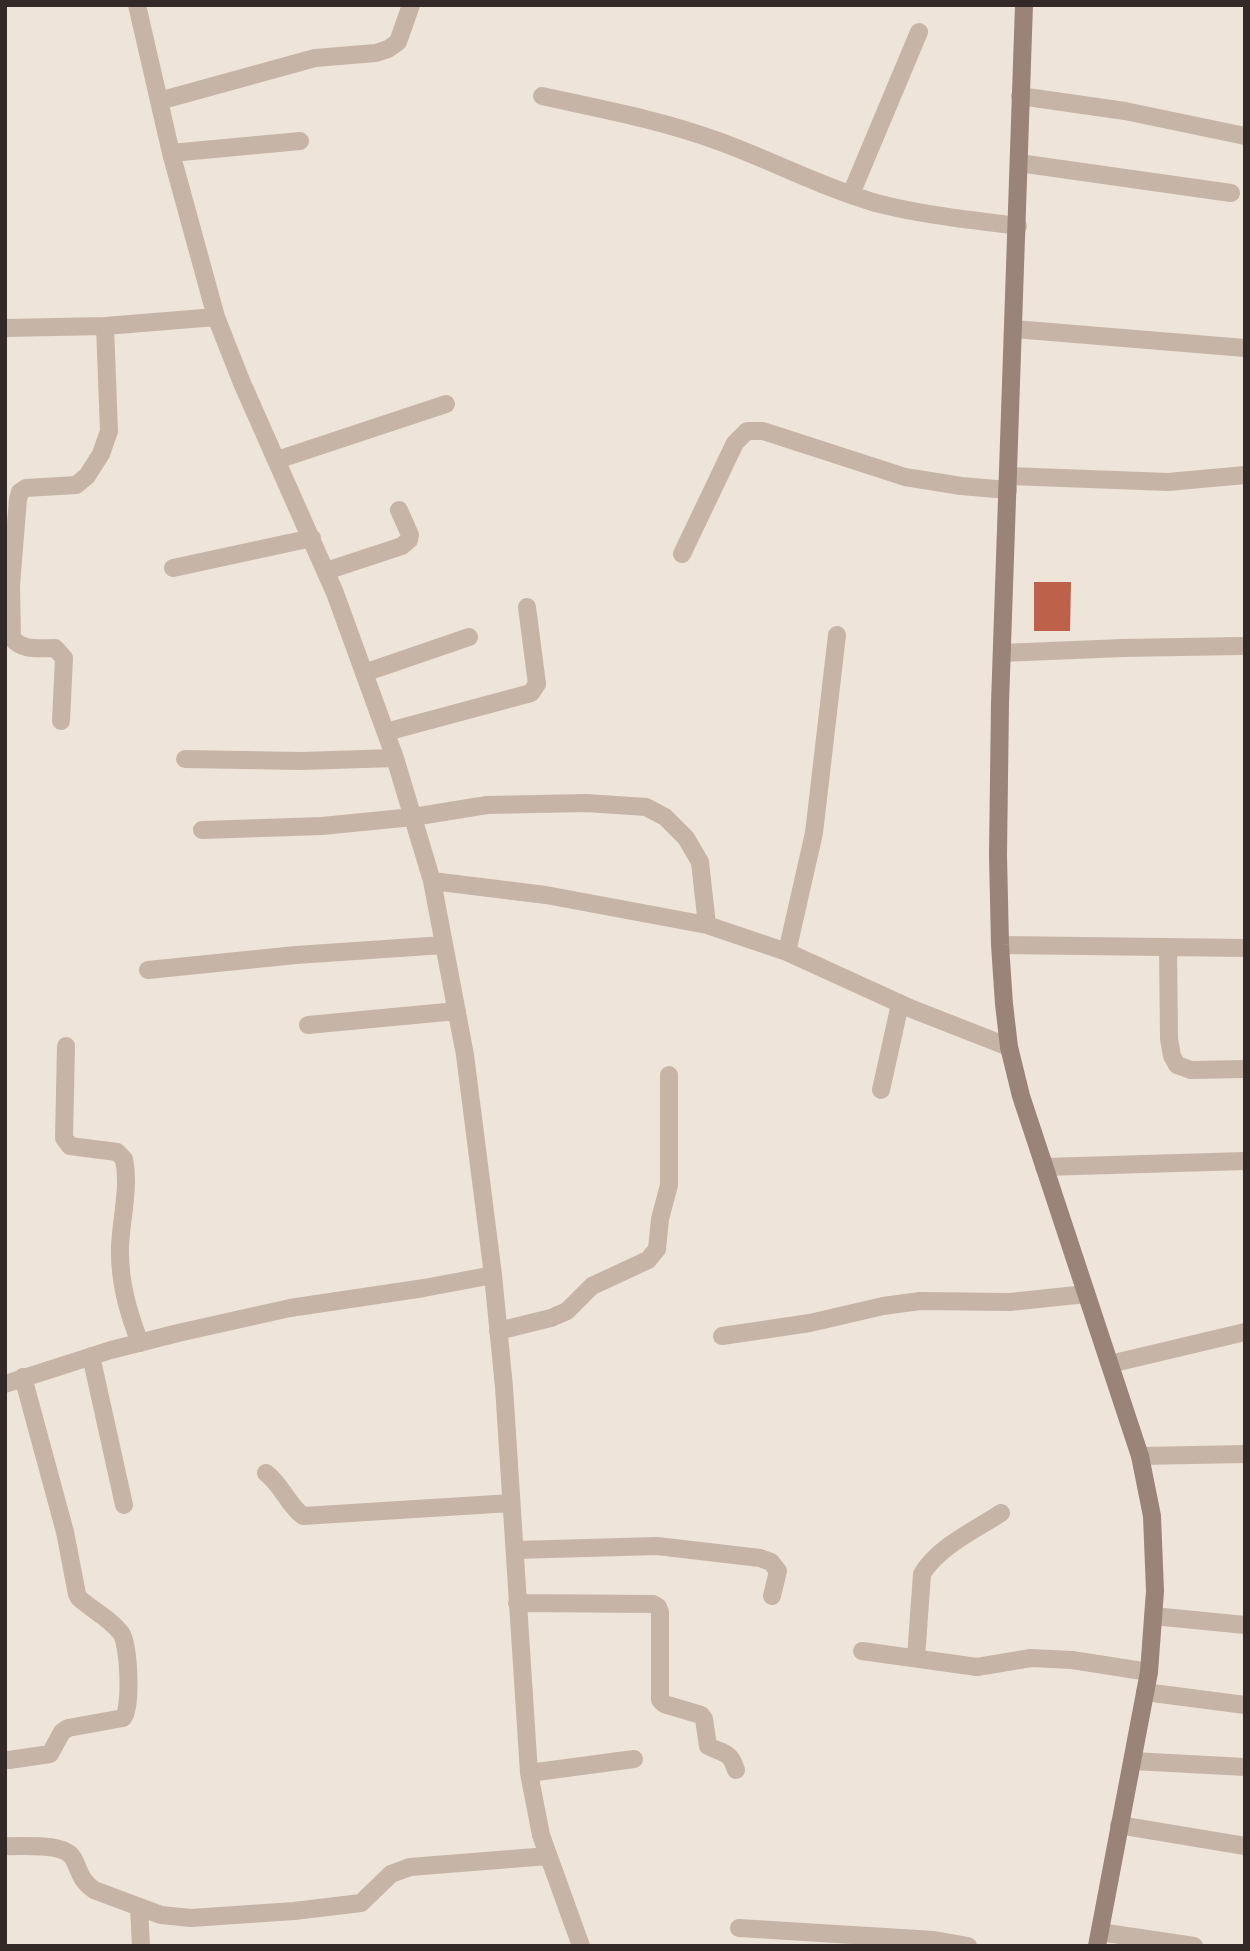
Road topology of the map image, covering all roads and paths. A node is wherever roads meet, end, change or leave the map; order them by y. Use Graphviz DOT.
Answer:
graph roads {
  1 [pos="137,5"];
  2 [pos="411,5"];
  3 [pos="1024,5"];
  4 [pos="919,32"];
  5 [pos="542,96"];
  6 [pos="1020,96"];
  7 [pos="159,101"];
  8 [pos="1245,136"];
  9 [pos="300,141"];
  10 [pos="171,153"];
  11 [pos="1019,163"];
  12 [pos="1231,193"];
  13 [pos="851,194"];
  14 [pos="1018,226"];
  15 [pos="216,317"];
  16 [pos="105,326"];
  17 [pos="5,328"];
  18 [pos="1014,329"];
  19 [pos="1245,348"];
  20 [pos="446,404"];
  21 [pos="277,460"];
  22 [pos="1245,475"];
  23 [pos="1008,483"];
  24 [pos="399,510"];
  25 [pos="312,538"];
  26 [pos="682,554"];
  27 [pos="173,568"];
  28 [pos="326,570"];
  29 [pos="527,607"];
  30 [pos="837,635"];
  31 [pos="468,637"];
  32 [pos="1241,646"];
  33 [pos="1002,653"];
  34 [pos="364,673"];
  35 [pos="61,721"];
  36 [pos="386,732"];
  37 [pos="395,758"];
  38 [pos="185,759"];
  39 [pos="413,817"];
  40 [pos="202,830"];
  41 [pos="432,881"];
  42 [pos="707,925"];
  43 [pos="444,945"];
  44 [pos="999,945"];
  45 [pos="1168,947"];
  46 [pos="1245,948"];
  47 [pos="787,952"];
  48 [pos="148,970"];
  49 [pos="900,1004"];
  50 [pos="457,1011"];
  51 [pos="308,1026"];
  52 [pos="66,1046"];
  53 [pos="1009,1047"];
  54 [pos="1245,1069"];
  55 [pos="669,1075"];
  56 [pos="881,1090"];
  57 [pos="1245,1161"];
  58 [pos="1044,1167"];
  59 [pos="493,1275"];
  60 [pos="1086,1294"];
  61 [pos="498,1331"];
  62 [pos="1245,1332"];
  63 [pos="722,1336"];
  64 [pos="140,1343"];
  65 [pos="91,1356"];
  66 [pos="1110,1364"];
  67 [pos="23,1377"];
  68 [pos="5,1384"];
  69 [pos="1245,1454"];
  70 [pos="1140,1456"];
  71 [pos="266,1473"];
  72 [pos="511,1503"];
  73 [pos="124,1505"];
  74 [pos="1001,1513"];
  75 [pos="515,1550"];
  76 [pos="772,1596"];
  77 [pos="517,1603"];
  78 [pos="1153,1616"];
  79 [pos="1245,1625"];
  80 [pos="862,1651"];
  81 [pos="916,1658"];
  82 [pos="1149,1672"];
  83 [pos="1145,1692"];
  84 [pos="1245,1705"];
  85 [pos="634,1759"];
  86 [pos="9,1760"];
  87 [pos="1133,1761"];
  88 [pos="1245,1767"];
  89 [pos="736,1770"];
  90 [pos="529,1773"];
  91 [pos="1119,1825"];
  92 [pos="5,1846"];
  93 [pos="1245,1846"];
  94 [pos="548,1856"];
  95 [pos="139,1907"];
  96 [pos="739,1928"];
  97 [pos="1099,1939"];
  98 [pos="141,1946"];
  99 [pos="581,1946"];
  100 [pos="968,1946"];
  101 [pos="1194,1946"];
  1 -- 7 [label="street"];
  2 -- 7 [label="street"];
  3 -- 6 [label="main road"];
  4 -- 13 [label="street"];
  5 -- 13 [label="street"];
  6 -- 8 [label="street"];
  6 -- 11 [label="main road"];
  7 -- 10 [label="street"];
  9 -- 10 [label="street"];
  10 -- 15 [label="street"];
  11 -- 12 [label="street"];
  11 -- 14 [label="main road"];
  13 -- 14 [label="street"];
  14 -- 18 [label="main road"];
  15 -- 16 [label="street"];
  15 -- 21 [label="street"];
  16 -- 17 [label="street"];
  16 -- 35 [label="street"];
  18 -- 19 [label="street"];
  18 -- 23 [label="main road"];
  20 -- 21 [label="street"];
  21 -- 25 [label="street"];
  22 -- 23 [label="street"];
  23 -- 26 [label="street"];
  23 -- 33 [label="main road"];
  24 -- 28 [label="street"];
  25 -- 27 [label="street"];
  25 -- 28 [label="street"];
  28 -- 34 [label="street"];
  29 -- 36 [label="street"];
  30 -- 47 [label="street"];
  31 -- 34 [label="street"];
  32 -- 33 [label="street"];
  33 -- 44 [label="main road"];
  34 -- 36 [label="street"];
  36 -- 37 [label="street"];
  37 -- 38 [label="street"];
  37 -- 39 [label="street"];
  39 -- 40 [label="street"];
  39 -- 41 [label="street"];
  39 -- 42 [label="street"];
  41 -- 42 [label="street"];
  41 -- 43 [label="street"];
  42 -- 47 [label="street"];
  43 -- 48 [label="street"];
  43 -- 50 [label="street"];
  44 -- 45 [label="street"];
  44 -- 53 [label="main road"];
  45 -- 46 [label="street"];
  45 -- 54 [label="street"];
  47 -- 49 [label="street"];
  49 -- 53 [label="street"];
  49 -- 56 [label="street"];
  50 -- 51 [label="street"];
  50 -- 59 [label="street"];
  52 -- 64 [label="street"];
  53 -- 58 [label="main road"];
  55 -- 61 [label="street"];
  57 -- 58 [label="street"];
  58 -- 60 [label="main road"];
  59 -- 61 [label="street"];
  59 -- 64 [label="street"];
  60 -- 63 [label="street"];
  60 -- 66 [label="main road"];
  61 -- 72 [label="street"];
  62 -- 66 [label="street"];
  64 -- 65 [label="street"];
  65 -- 67 [label="street"];
  65 -- 73 [label="street"];
  66 -- 70 [label="main road"];
  67 -- 68 [label="street"];
  67 -- 86 [label="street"];
  69 -- 70 [label="street"];
  70 -- 78 [label="main road"];
  71 -- 72 [label="street"];
  72 -- 75 [label="street"];
  74 -- 81 [label="street"];
  75 -- 76 [label="street"];
  75 -- 77 [label="street"];
  77 -- 89 [label="street"];
  77 -- 90 [label="street"];
  78 -- 79 [label="street"];
  78 -- 82 [label="main road"];
  80 -- 81 [label="street"];
  81 -- 82 [label="street"];
  82 -- 83 [label="main road"];
  83 -- 84 [label="street"];
  83 -- 87 [label="main road"];
  85 -- 90 [label="street"];
  87 -- 88 [label="street"];
  87 -- 91 [label="main road"];
  90 -- 94 [label="street"];
  91 -- 93 [label="street"];
  91 -- 97 [label="main road"];
  92 -- 95 [label="street"];
  94 -- 95 [label="street"];
  94 -- 99 [label="street"];
  95 -- 98 [label="street"];
  96 -- 100 [label="street"];
  97 -- 101 [label="street"];
}
